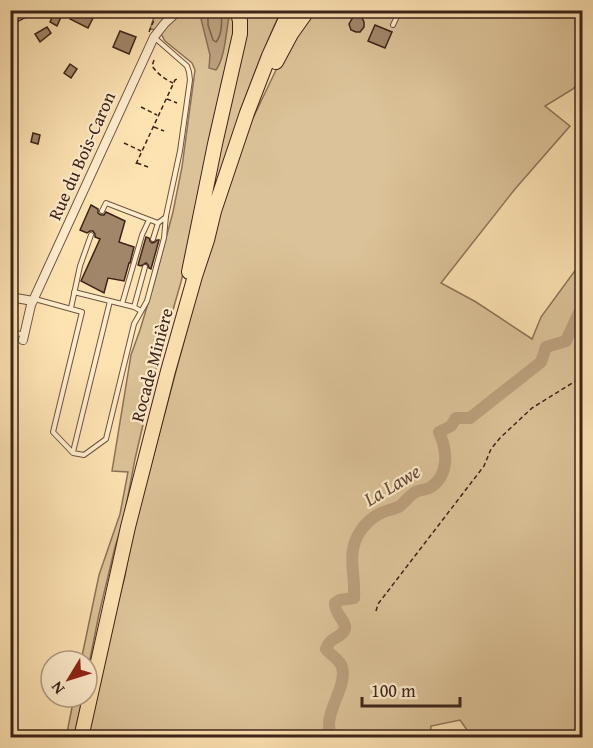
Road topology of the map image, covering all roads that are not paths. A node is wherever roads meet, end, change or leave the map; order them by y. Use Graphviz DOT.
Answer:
graph roads {
  1 [pos="27,10"];
  2 [pos="179,10"];
  3 [pos="237,10"];
  4 [pos="290,10"];
  5 [pos="308,10"];
  6 [pos="400,10"];
  7 [pos="10,19"];
  8 [pos="393,25"];
  9 [pos="154,37"];
  10 [pos="248,113"];
  11 [pos="102,211"];
  12 [pos="166,216"];
  13 [pos="149,220"];
  14 [pos="158,223"];
  15 [pos="91,235"];
  16 [pos="153,238"];
  17 [pos="145,267"];
  18 [pos="74,292"];
  19 [pos="10,297"];
  20 [pos="34,300"];
  21 [pos="110,301"];
  22 [pos="122,304"];
  23 [pos="134,307"];
  24 [pos="71,308"];
  25 [pos="141,311"];
  26 [pos="10,333"];
  27 [pos="24,337"];
  28 [pos="168,371"];
  29 [pos="73,453"];
  30 [pos="582,729"];
  31 [pos="81,738"];
  32 [pos="580,738"];
  1 -- 7 [label="main road"];
  2 -- 9 [label="street, Rue du Bois-Caron"];
  3 -- 28 [label="highway"];
  4 -- 10 [label="highway, Rocade Minière"];
  5 -- 10 [label="highway"];
  6 -- 8 [label="lane"];
  9 -- 12 [label="lane"];
  9 -- 20 [label="street, Rue du Bois-Caron"];
  10 -- 28 [label="highway, Rocade Minière"];
  11 -- 13 [label="lane"];
  12 -- 14 [label="lane"];
  12 -- 25 [label="lane"];
  13 -- 14 [label="lane"];
  13 -- 22 [label="lane"];
  14 -- 16 [label="lane"];
  15 -- 18 [label="lane"];
  17 -- 23 [label="lane"];
  18 -- 21 [label="lane"];
  18 -- 24 [label="lane"];
  19 -- 20 [label="street"];
  20 -- 24 [label="lane"];
  20 -- 27 [label="street, Rue du Bois-Caron"];
  21 -- 22 [label="lane"];
  21 -- 29 [label="lane"];
  22 -- 23 [label="lane"];
  23 -- 25 [label="lane"];
  24 -- 29 [label="lane"];
  25 -- 29 [label="lane"];
  26 -- 27 [label="lane"];
  28 -- 31 [label="highway, Rocade Minière"];
  30 -- 32 [label="street"];
}
